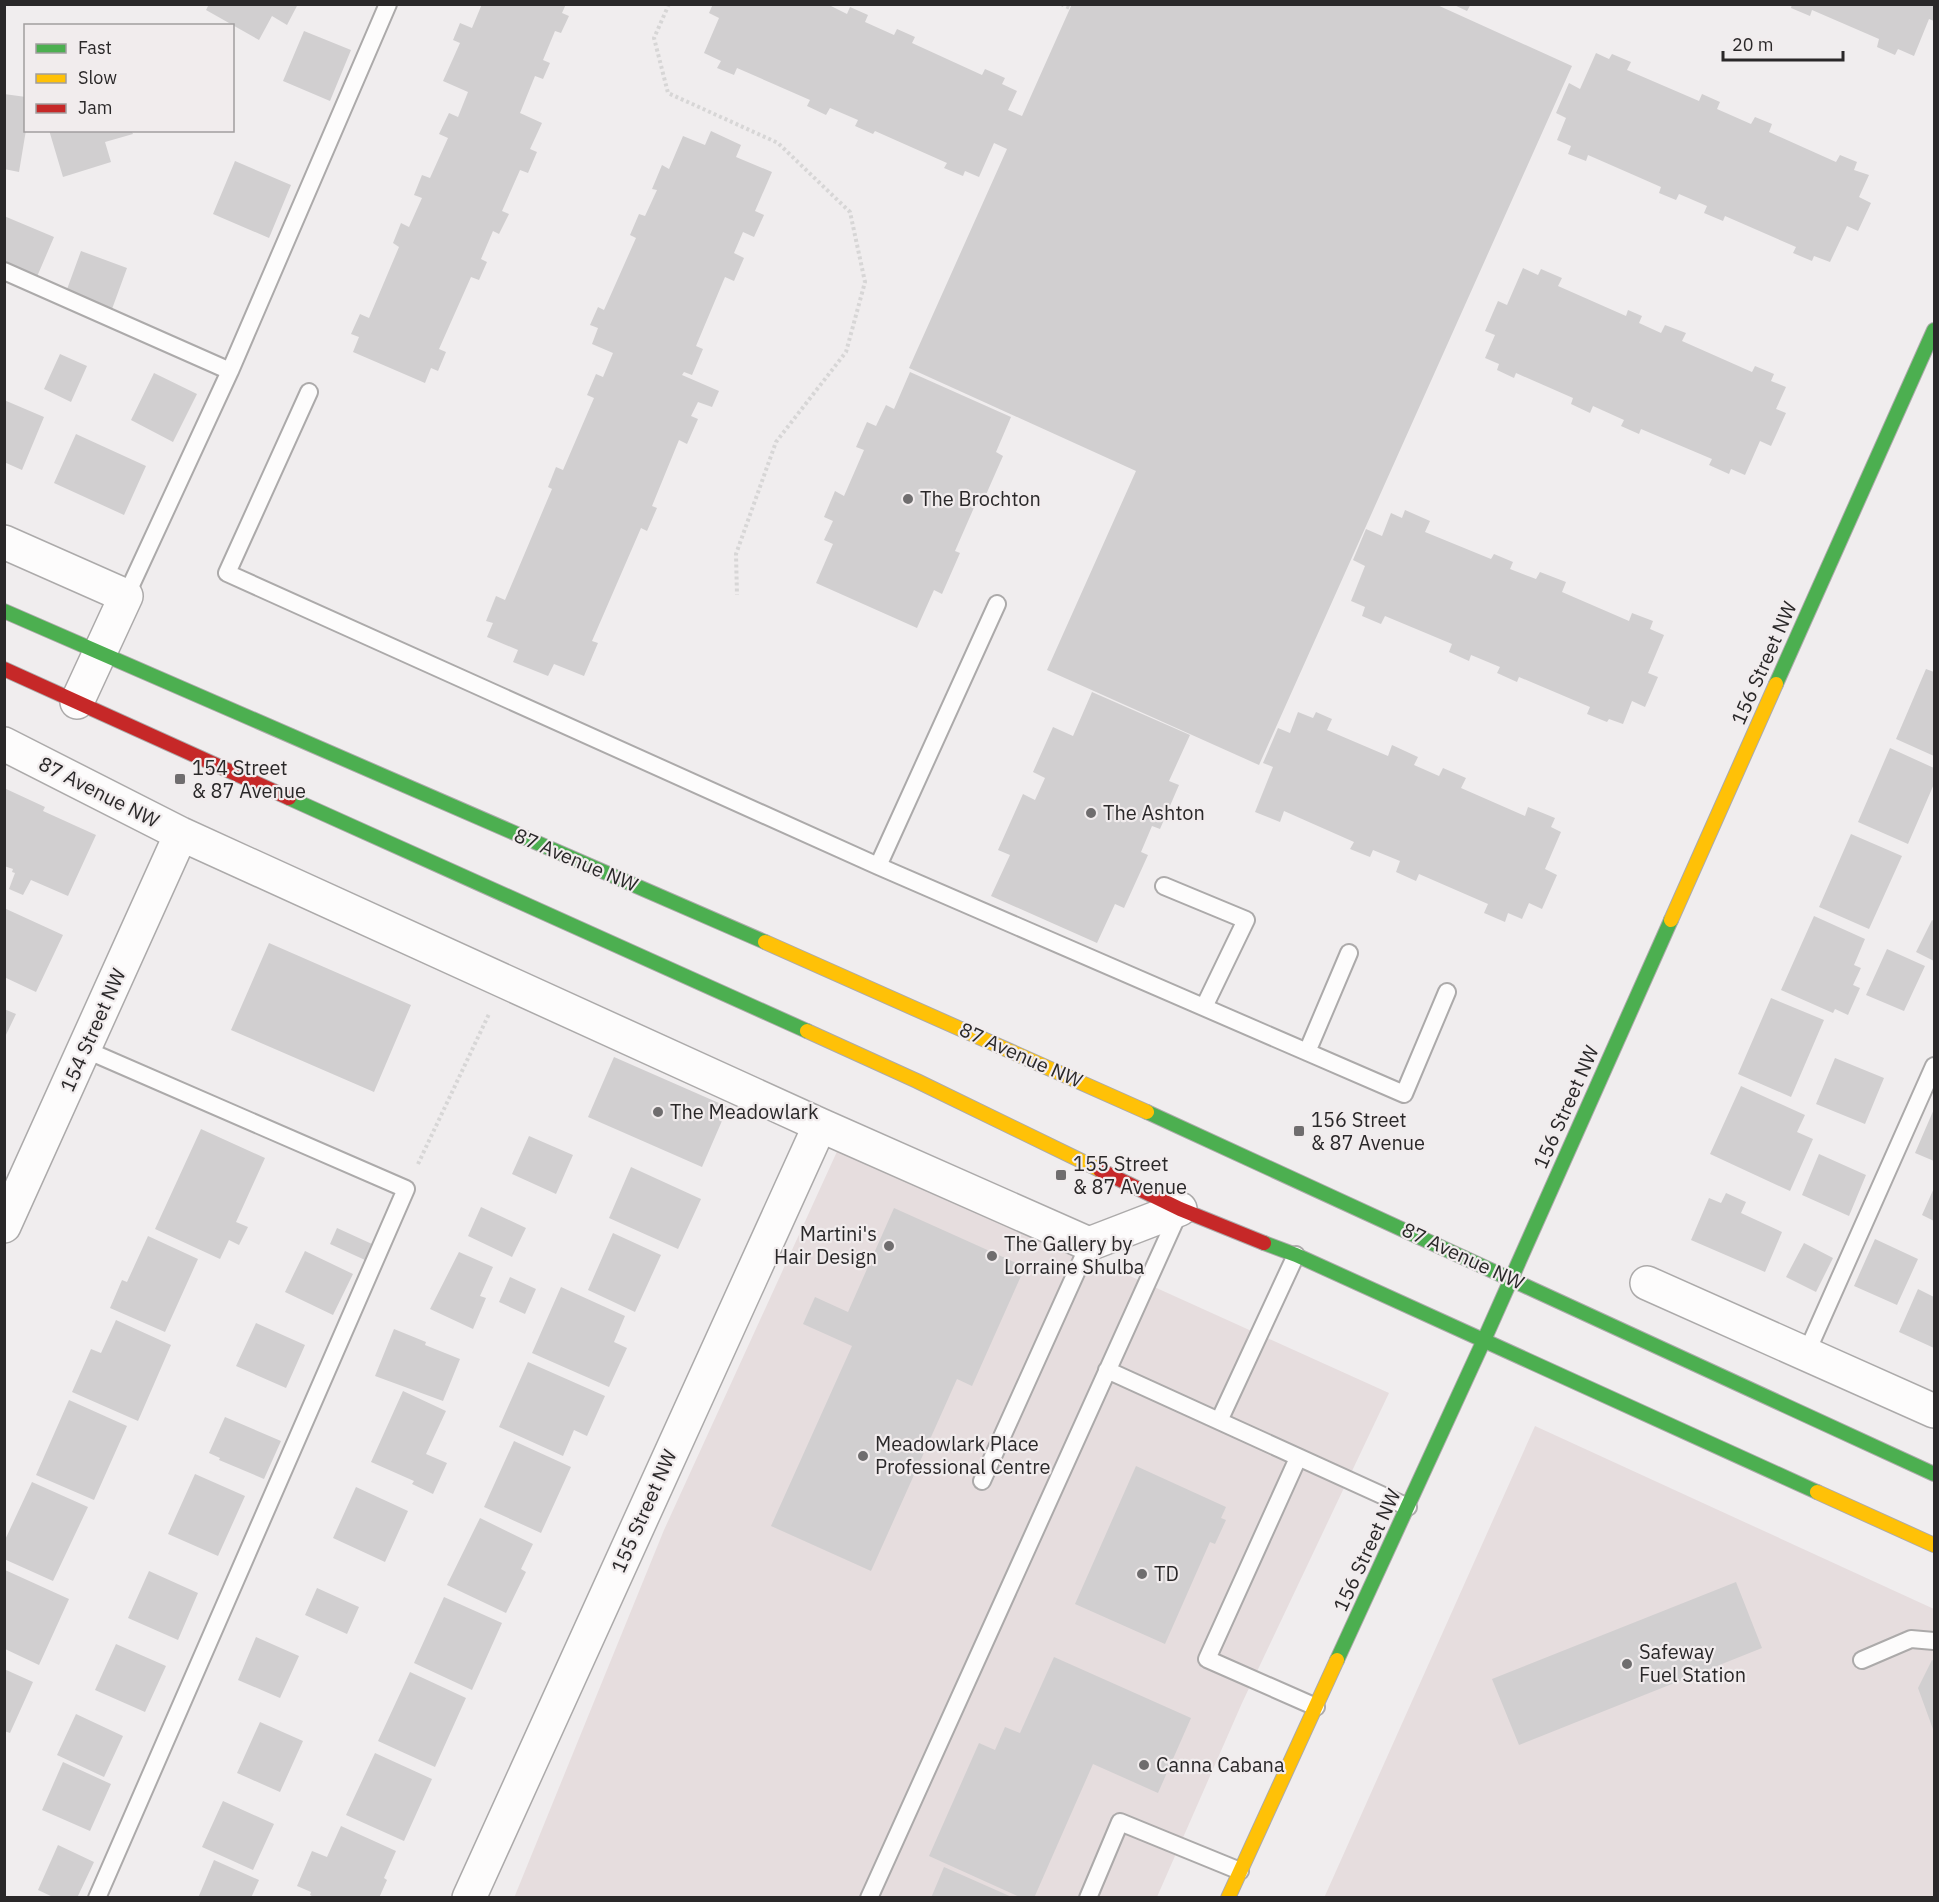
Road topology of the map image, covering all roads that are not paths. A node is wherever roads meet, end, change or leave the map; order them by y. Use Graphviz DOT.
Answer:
graph roads {
  1 [pos="388,4"];
  2 [pos="4,271"];
  3 [pos="1935,330"];
  4 [pos="230,371"];
  5 [pos="309,392"];
  6 [pos="4,542"];
  7 [pos="126,596"];
  8 [pos="997,604"];
  9 [pos="4,611"];
  10 [pos="100,654"];
  11 [pos="4,669"];
  12 [pos="77,702"];
  13 [pos="4,744"];
  14 [pos="181,834"];
  15 [pos="878,866"];
  16 [pos="1164,886"];
  17 [pos="1349,953"];
  18 [pos="1447,992"];
  19 [pos="1204,1007"];
  20 [pos="84,1049"];
  21 [pos="1307,1052"];
  22 [pos="1935,1066"];
  23 [pos="820,1125"];
  24 [pos="1180,1209"];
  25 [pos="4,1226"];
  26 [pos="1089,1244"];
  27 [pos="1296,1255"];
  28 [pos="1511,1278"];
  29 [pos="1647,1283"];
  30 [pos="1484,1341"];
  31 [pos="1806,1354"];
  32 [pos="1107,1370"];
  33 [pos="1935,1411"];
  34 [pos="1219,1421"];
  35 [pos="1298,1458"];
  36 [pos="1935,1474"];
  37 [pos="982,1481"];
  38 [pos="1408,1507"];
  39 [pos="1935,1545"];
  40 [pos="1935,1641"];
  41 [pos="1862,1660"];
  42 [pos="1316,1707"];
  43 [pos="1240,1871"];
  44 [pos="97,1898"];
  45 [pos="469,1898"];
  46 [pos="869,1898"];
  47 [pos="1088,1898"];
  48 [pos="1228,1898"];
  1 -- 4 [label="lane"];
  2 -- 4 [label="lane"];
  3 -- 28 [label="main road, 156 Street NW"];
  4 -- 7 [label="lane"];
  5 -- 15 [label="lane"];
  6 -- 7 [label="street"];
  7 -- 10 [label="street"];
  8 -- 15 [label="lane"];
  9 -- 10 [label="main road, 87 Avenue NW"];
  10 -- 12 [label="street"];
  10 -- 28 [label="main road, 87 Avenue NW"];
  11 -- 12 [label="main road"];
  12 -- 24 [label="main road"];
  13 -- 14 [label="street, 87 Avenue NW"];
  14 -- 20 [label="street, 154 Street NW"];
  14 -- 23 [label="street, 87 Avenue NW"];
  15 -- 19 [label="lane"];
  16 -- 19 [label="lane"];
  17 -- 21 [label="lane"];
  18 -- 21 [label="lane"];
  19 -- 21 [label="lane"];
  20 -- 25 [label="street, 154 Street NW"];
  20 -- 44 [label="lane"];
  22 -- 31 [label="lane"];
  23 -- 26 [label="street, 87 Avenue NW"];
  23 -- 45 [label="street, 155 Street NW"];
  24 -- 26 [label="street"];
  24 -- 27 [label="main road"];
  24 -- 32 [label="lane"];
  26 -- 37 [label="lane"];
  27 -- 30 [label="main road"];
  27 -- 34 [label="lane"];
  28 -- 30 [label="main road, 156 Street NW"];
  28 -- 36 [label="main road, 87 Avenue NW"];
  29 -- 31 [label="street"];
  30 -- 38 [label="main road, 156 Street NW"];
  30 -- 39 [label="main road"];
  31 -- 33 [label="street"];
  32 -- 34 [label="lane"];
  32 -- 46 [label="lane"];
  34 -- 35 [label="lane"];
  35 -- 38 [label="lane"];
  35 -- 42 [label="lane"];
  38 -- 42 [label="main road, 156 Street NW"];
  40 -- 41 [label="lane"];
  42 -- 43 [label="main road, 156 Street NW"];
  43 -- 47 [label="lane"];
  43 -- 48 [label="main road, 156 Street NW"];
}
